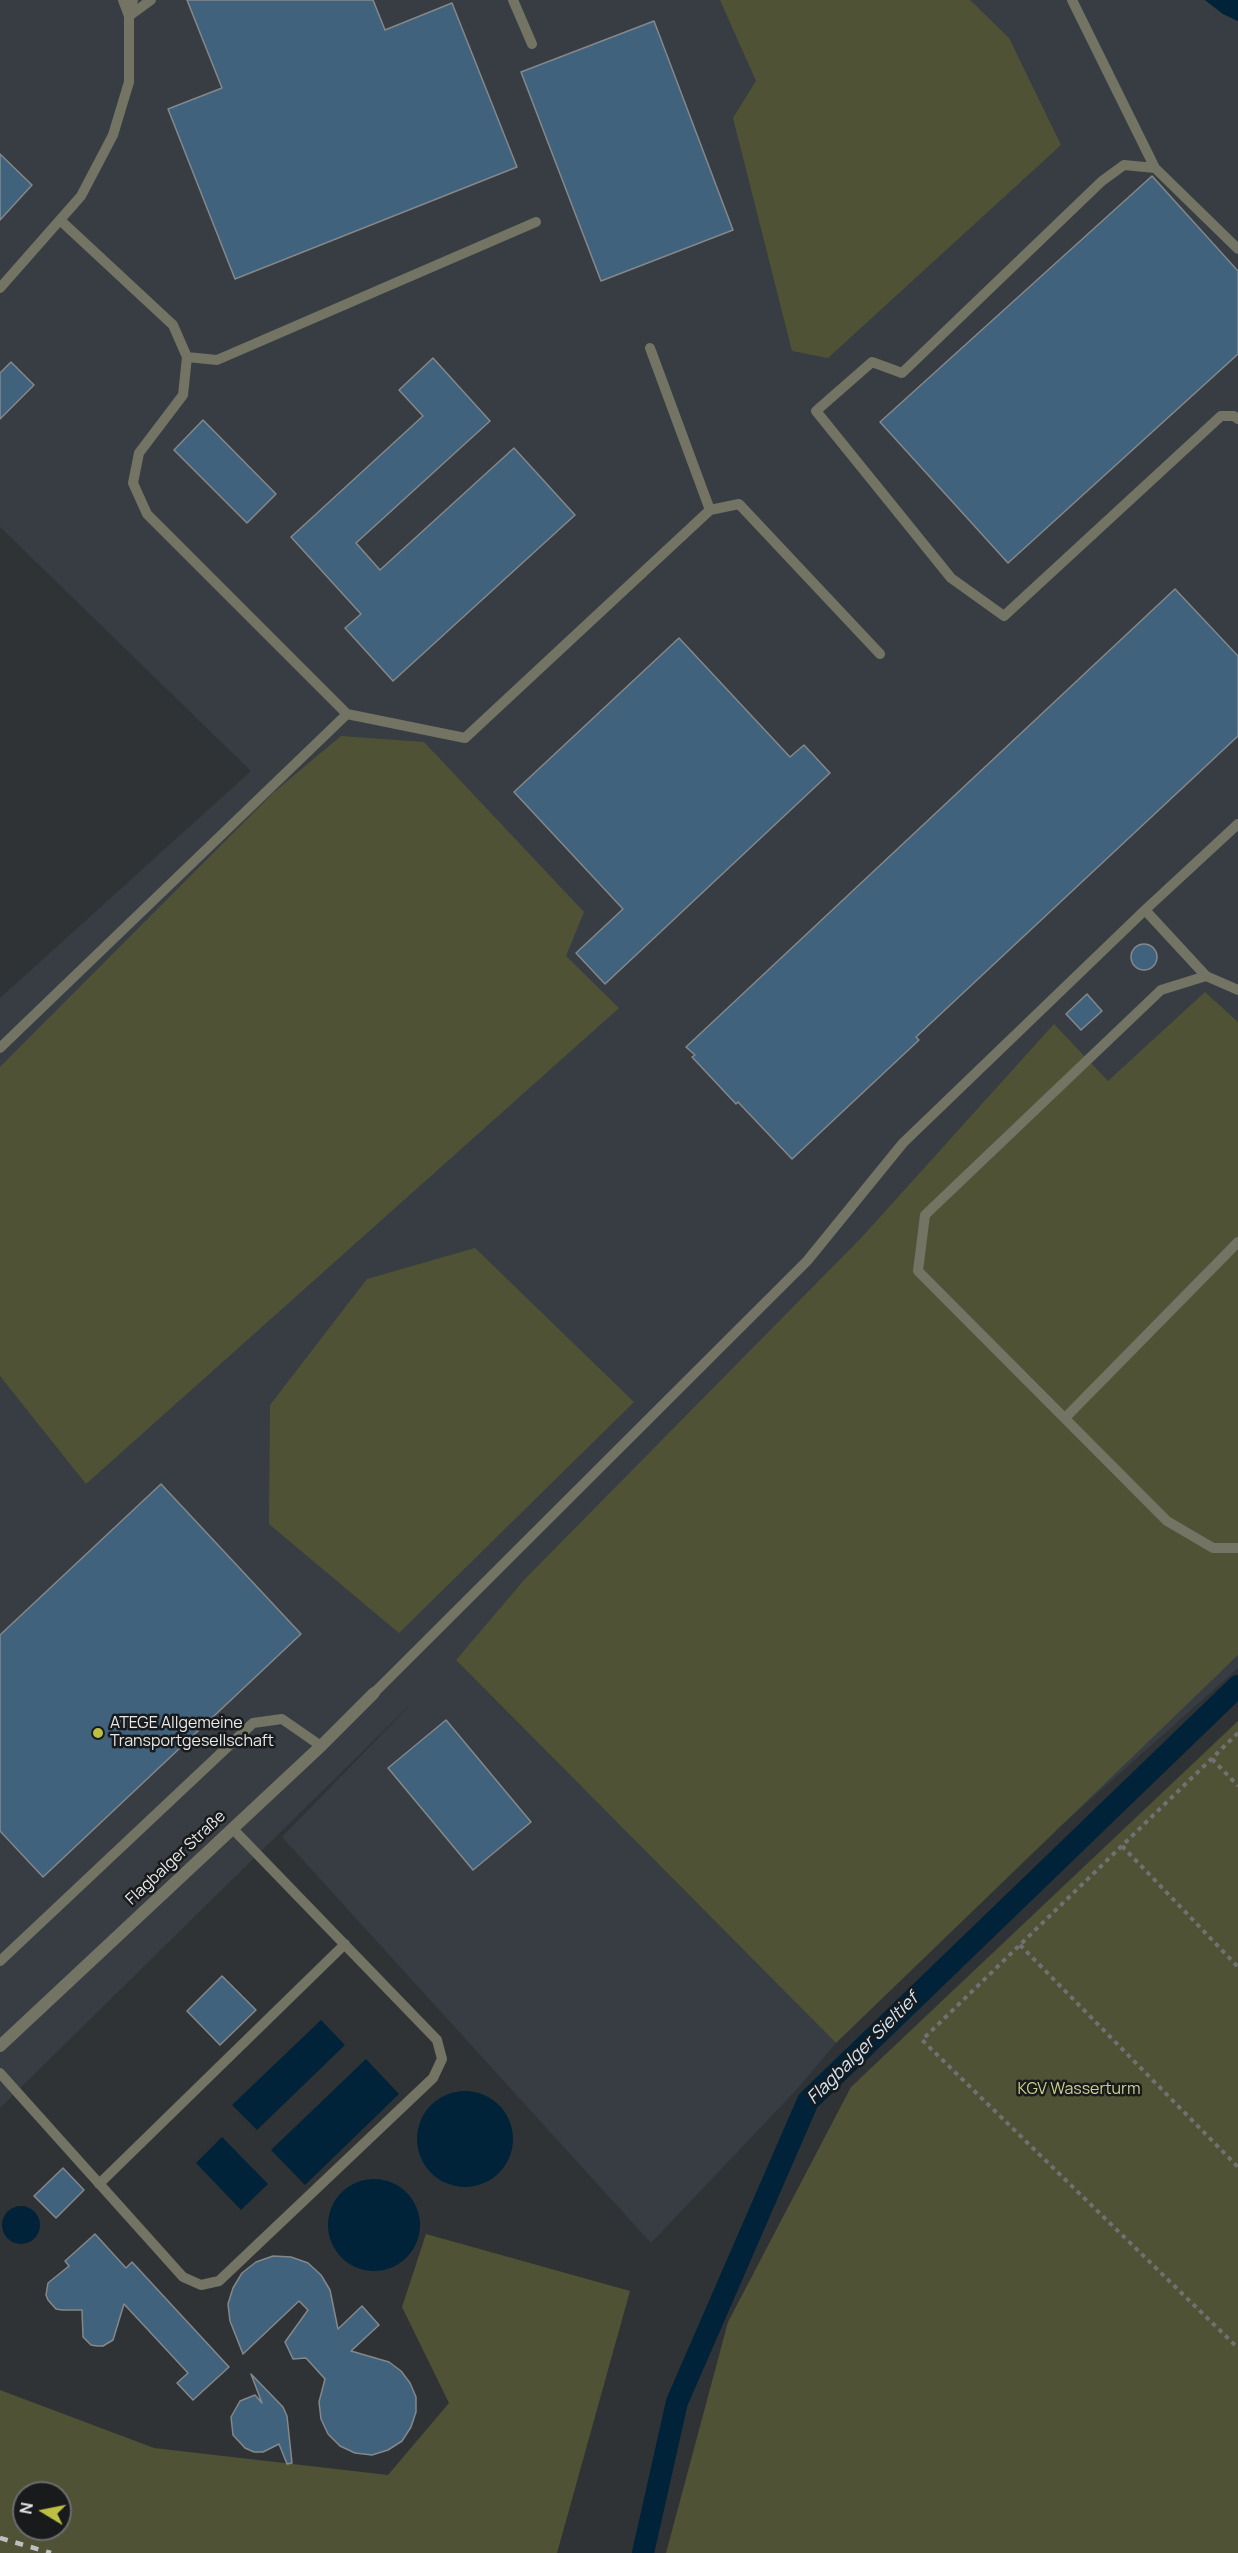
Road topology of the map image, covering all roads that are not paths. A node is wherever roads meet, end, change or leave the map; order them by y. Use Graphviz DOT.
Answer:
graph roads {
  1 [pos="123,0"];
  2 [pos="133,0"];
  3 [pos="151,0"];
  4 [pos="513,0"];
  5 [pos="1072,0"];
  6 [pos="129,16"];
  7 [pos="532,44"];
  8 [pos="1155,168"];
  9 [pos="60,220"];
  10 [pos="536,222"];
  11 [pos="1238,249"];
  12 [pos="0,288"];
  13 [pos="650,348"];
  14 [pos="187,357"];
  15 [pos="1238,419"];
  16 [pos="710,510"];
  17 [pos="880,654"];
  18 [pos="347,714"];
  19 [pos="1238,824"];
  20 [pos="1145,910"];
  21 [pos="1206,976"];
  22 [pos="1238,990"];
  23 [pos="0,1048"];
  24 [pos="1238,1242"];
  25 [pos="1065,1418"];
  26 [pos="1238,1548"];
  27 [pos="374,1693"];
  28 [pos="321,1746"];
  29 [pos="232,1828"];
  30 [pos="345,1944"];
  31 [pos="0,1962"];
  32 [pos="0,2046"];
  33 [pos="0,2073"];
  34 [pos="99,2184"];
  1 -- 6 [label="lane"];
  2 -- 6 [label="lane"];
  3 -- 6 [label="lane"];
  4 -- 7 [label="lane"];
  5 -- 8 [label="lane"];
  6 -- 9 [label="lane"];
  8 -- 11 [label="lane"];
  8 -- 15 [label="lane"];
  9 -- 12 [label="lane"];
  9 -- 14 [label="lane"];
  10 -- 14 [label="lane"];
  13 -- 16 [label="lane"];
  14 -- 18 [label="lane"];
  16 -- 17 [label="lane"];
  16 -- 18 [label="lane"];
  18 -- 23 [label="lane"];
  19 -- 20 [label="lane"];
  20 -- 21 [label="lane"];
  20 -- 27 [label="lane"];
  21 -- 22 [label="lane"];
  21 -- 25 [label="lane"];
  24 -- 25 [label="lane"];
  25 -- 26 [label="lane"];
  27 -- 28 [label="street, Flagbalger Straße"];
  28 -- 29 [label="street, Flagbalger Straße"];
  28 -- 31 [label="lane"];
  29 -- 30 [label="lane"];
  29 -- 32 [label="street, Flagbalger Straße"];
  30 -- 34 [label="lane"];
  30 -- 34 [label="lane"];
  33 -- 34 [label="lane"];
}
